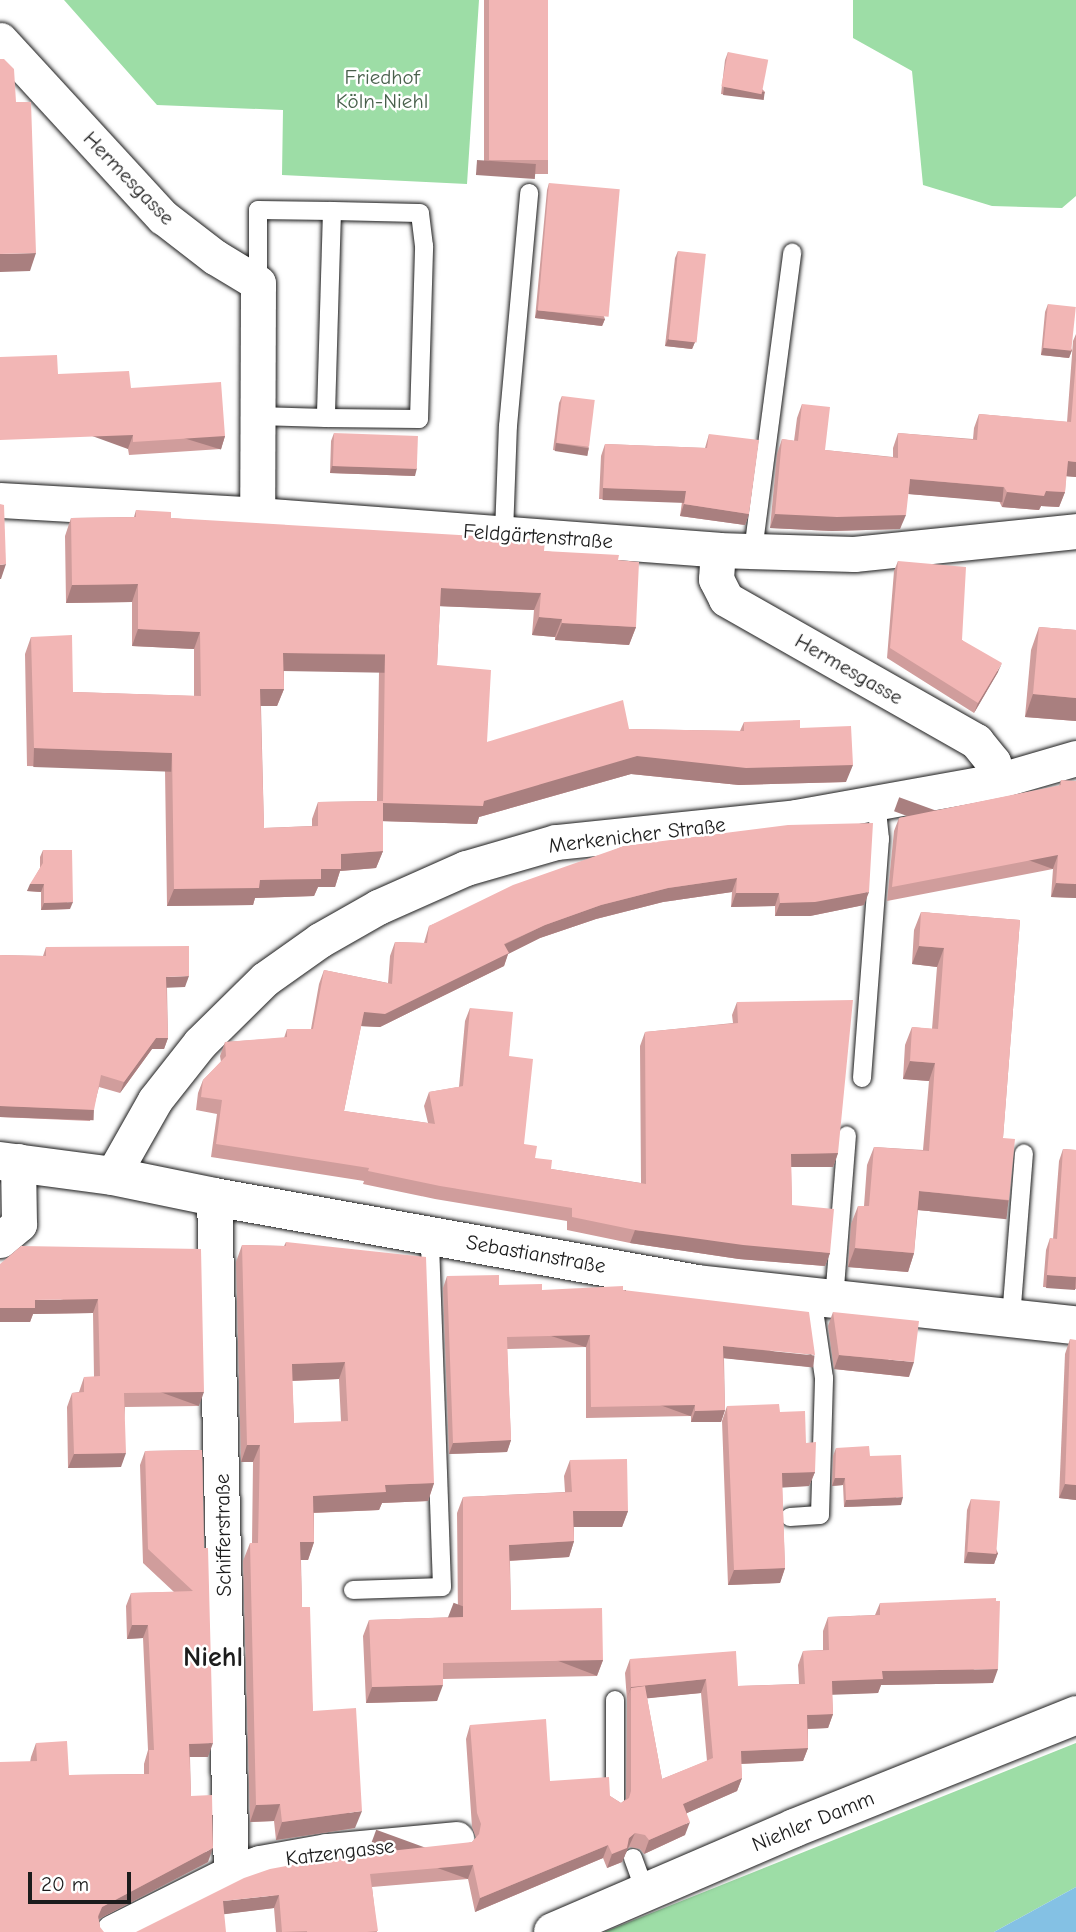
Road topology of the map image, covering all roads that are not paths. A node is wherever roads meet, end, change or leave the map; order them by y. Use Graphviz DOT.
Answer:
graph roads {
  1 [pos="0,40"];
  2 [pos="529,193"];
  3 [pos="332,211"];
  4 [pos="792,253"];
  5 [pos="258,283"];
  6 [pos="257,416"];
  7 [pos="326,418"];
  8 [pos="0,500"];
  9 [pos="257,515"];
  10 [pos="1076,531"];
  11 [pos="504,533"];
  12 [pos="718,550"];
  13 [pos="753,551"];
  14 [pos="1076,758"];
  15 [pos="997,782"];
  16 [pos="876,803"];
  17 [pos="862,1078"];
  18 [pos="847,1136"];
  19 [pos="1024,1154"];
  20 [pos="9,1161"];
  21 [pos="112,1176"];
  22 [pos="214,1198"];
  23 [pos="430,1235"];
  24 [pos="0,1240"];
  25 [pos="823,1298"];
  26 [pos="1011,1318"];
  27 [pos="1076,1325"];
  28 [pos="790,1517"];
  29 [pos="353,1590"];
  30 [pos="615,1700"];
  31 [pos="1076,1715"];
  32 [pos="615,1805"];
  33 [pos="456,1839"];
  34 [pos="231,1873"];
  35 [pos="113,1932"];
  36 [pos="553,1932"];
  1 -- 5 [label="street, Hermesgasse"];
  2 -- 11 [label="lane"];
  3 -- 5 [label="lane"];
  3 -- 7 [label="lane"];
  3 -- 7 [label="lane"];
  4 -- 13 [label="lane"];
  5 -- 6 [label="street"];
  6 -- 7 [label="lane"];
  6 -- 9 [label="street"];
  8 -- 9 [label="street, Feldgärtenstraße"];
  9 -- 11 [label="street, Feldgärtenstraße"];
  10 -- 13 [label="street, Feldgärtenstraße"];
  11 -- 12 [label="street, Feldgärtenstraße"];
  12 -- 13 [label="street, Feldgärtenstraße"];
  12 -- 15 [label="street, Hermesgasse"];
  14 -- 15 [label="street, Merkenicher Straße"];
  15 -- 16 [label="street, Merkenicher Straße"];
  16 -- 17 [label="lane"];
  16 -- 21 [label="street, Merkenicher Straße"];
  18 -- 25 [label="lane"];
  19 -- 26 [label="lane"];
  20 -- 21 [label="street, Sebastianstraße"];
  20 -- 24 [label="street"];
  21 -- 22 [label="street, Sebastianstraße"];
  22 -- 23 [label="street, Sebastianstraße"];
  22 -- 34 [label="street, Schifferstraße"];
  23 -- 25 [label="street, Sebastianstraße"];
  23 -- 29 [label="lane"];
  25 -- 26 [label="street, Sebastianstraße"];
  25 -- 28 [label="lane"];
  26 -- 27 [label="street, Sebastianstraße"];
  30 -- 32 [label="lane"];
  31 -- 36 [label="street, Niehler Damm"];
  33 -- 34 [label="street, Katzengasse"];
  34 -- 35 [label="street, Katzengasse"];
}
